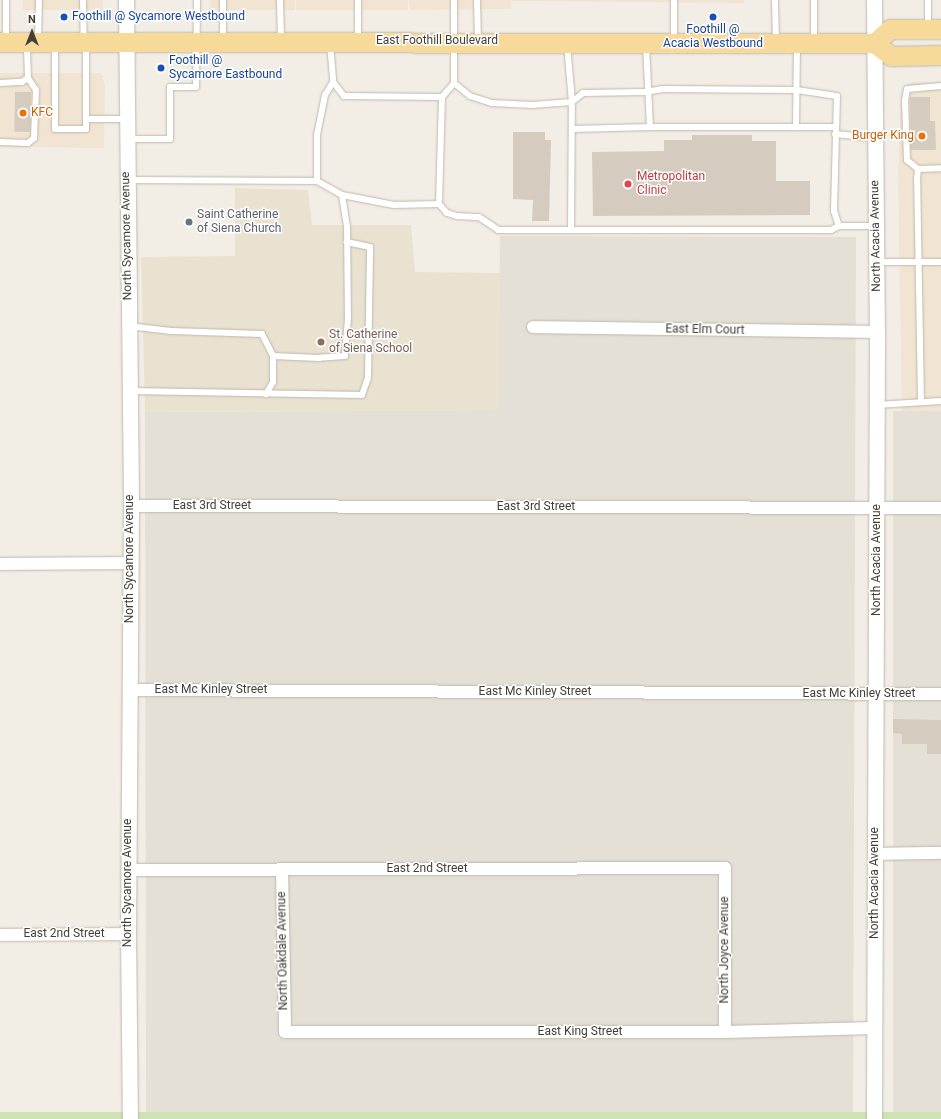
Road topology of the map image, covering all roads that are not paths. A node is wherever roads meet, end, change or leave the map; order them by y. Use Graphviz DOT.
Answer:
graph roads {
  1 [pos="6,0"];
  2 [pos="39,0"];
  3 [pos="83,0"];
  4 [pos="126,0"];
  5 [pos="197,0"];
  6 [pos="223,0"];
  7 [pos="280,0"];
  8 [pos="358,0"];
  9 [pos="454,0"];
  10 [pos="477,0"];
  11 [pos="674,0"];
  12 [pos="775,0"];
  13 [pos="814,0"];
  14 [pos="874,0"];
  15 [pos="928,0"];
  16 [pos="935,29"];
  17 [pos="40,41"];
  18 [pos="85,41"];
  19 [pos="125,41"];
  20 [pos="196,41"];
  21 [pos="223,41"];
  22 [pos="281,41"];
  23 [pos="330,41"];
  24 [pos="358,41"];
  25 [pos="455,41"];
  26 [pos="3,42"];
  27 [pos="478,42"];
  28 [pos="567,42"];
  29 [pos="646,42"];
  30 [pos="674,42"];
  31 [pos="776,42"];
  32 [pos="805,42"];
  33 [pos="874,43"];
  34 [pos="941,55"];
  35 [pos="28,78"];
  36 [pos="333,82"];
  37 [pos="0,83"];
  38 [pos="454,83"];
  39 [pos="941,86"];
  40 [pos="797,90"];
  41 [pos="649,92"];
  42 [pos="442,97"];
  43 [pos="572,102"];
  44 [pos="86,119"];
  45 [pos="126,119"];
  46 [pos="650,127"];
  47 [pos="796,127"];
  48 [pos="836,127"];
  49 [pos="572,129"];
  50 [pos="835,134"];
  51 [pos="875,138"];
  52 [pos="126,139"];
  53 [pos="0,142"];
  54 [pos="941,168"];
  55 [pos="918,169"];
  56 [pos="127,180"];
  57 [pos="318,181"];
  58 [pos="342,195"];
  59 [pos="439,204"];
  60 [pos="839,226"];
  61 [pos="876,226"];
  62 [pos="571,230"];
  63 [pos="347,242"];
  64 [pos="876,262"];
  65 [pos="918,262"];
  66 [pos="941,262"];
  67 [pos="129,326"];
  68 [pos="533,327"];
  69 [pos="877,332"];
  70 [pos="273,356"];
  71 [pos="129,391"];
  72 [pos="266,394"];
  73 [pos="921,401"];
  74 [pos="941,401"];
  75 [pos="877,405"];
  76 [pos="131,506"];
  77 [pos="941,508"];
  78 [pos="877,509"];
  79 [pos="130,563"];
  80 [pos="0,564"];
  81 [pos="129,690"];
  82 [pos="877,694"];
  83 [pos="941,694"];
  84 [pos="941,853"];
  85 [pos="875,854"];
  86 [pos="725,868"];
  87 [pos="128,870"];
  88 [pos="282,870"];
  89 [pos="128,934"];
  90 [pos="0,935"];
  91 [pos="874,1028"];
  92 [pos="285,1032"];
  93 [pos="725,1032"];
  94 [pos="130,1119"];
  95 [pos="874,1119"];
  1 -- 26 [label="lane"];
  2 -- 17 [label="lane"];
  3 -- 18 [label="lane"];
  4 -- 19 [label="street, North Sycamore Avenue"];
  5 -- 20 [label="lane"];
  6 -- 21 [label="lane"];
  7 -- 22 [label="lane"];
  8 -- 24 [label="lane"];
  9 -- 25 [label="lane"];
  10 -- 27 [label="lane"];
  11 -- 30 [label="lane"];
  12 -- 31 [label="lane"];
  13 -- 32 [label="lane"];
  14 -- 33 [label="street, North Acacia Avenue"];
  15 -- 16 [label="lane"];
  16 -- 33 [label="main road"];
  17 -- 18 [label="main road, East Foothill Boulevard"];
  17 -- 26 [label="main road, East Foothill Boulevard"];
  17 -- 35 [label="lane"];
  17 -- 44 [label="lane"];
  18 -- 19 [label="main road, East Foothill Boulevard"];
  18 -- 44 [label="lane"];
  19 -- 20 [label="main road, East Foothill Boulevard"];
  19 -- 45 [label="street, North Sycamore Avenue"];
  20 -- 21 [label="main road, East Foothill Boulevard"];
  20 -- 52 [label="lane"];
  21 -- 22 [label="main road, East Foothill Boulevard"];
  22 -- 23 [label="main road, East Foothill Boulevard"];
  23 -- 24 [label="main road, East Foothill Boulevard"];
  23 -- 36 [label="lane"];
  24 -- 25 [label="main road, East Foothill Boulevard"];
  25 -- 27 [label="main road, East Foothill Boulevard"];
  25 -- 38 [label="lane"];
  27 -- 28 [label="main road, East Foothill Boulevard"];
  28 -- 29 [label="main road, East Foothill Boulevard"];
  28 -- 43 [label="lane"];
  29 -- 30 [label="main road, East Foothill Boulevard"];
  29 -- 41 [label="lane"];
  30 -- 31 [label="main road, East Foothill Boulevard"];
  31 -- 32 [label="main road, East Foothill Boulevard"];
  32 -- 33 [label="main road, East Foothill Boulevard"];
  32 -- 40 [label="lane"];
  33 -- 34 [label="main road"];
  33 -- 51 [label="street, North Acacia Avenue"];
  35 -- 37 [label="lane"];
  35 -- 53 [label="lane"];
  36 -- 42 [label="lane"];
  36 -- 57 [label="lane"];
  38 -- 42 [label="lane"];
  38 -- 43 [label="lane"];
  39 -- 55 [label="lane"];
  40 -- 41 [label="lane"];
  40 -- 47 [label="lane"];
  40 -- 48 [label="lane"];
  41 -- 43 [label="lane"];
  41 -- 46 [label="lane"];
  42 -- 59 [label="lane"];
  43 -- 49 [label="lane"];
  44 -- 45 [label="lane"];
  45 -- 52 [label="street, North Sycamore Avenue"];
  46 -- 47 [label="lane"];
  46 -- 49 [label="lane"];
  47 -- 48 [label="lane"];
  48 -- 50 [label="lane"];
  49 -- 62 [label="lane"];
  50 -- 51 [label="lane"];
  50 -- 60 [label="lane"];
  51 -- 61 [label="street, North Acacia Avenue"];
  52 -- 56 [label="street, North Sycamore Avenue"];
  54 -- 55 [label="lane"];
  55 -- 65 [label="lane"];
  56 -- 57 [label="lane"];
  56 -- 67 [label="street, North Sycamore Avenue"];
  57 -- 58 [label="lane"];
  58 -- 59 [label="lane"];
  58 -- 63 [label="lane"];
  59 -- 62 [label="lane"];
  60 -- 61 [label="lane"];
  60 -- 62 [label="lane"];
  61 -- 64 [label="street, North Acacia Avenue"];
  63 -- 70 [label="lane"];
  63 -- 72 [label="lane"];
  64 -- 65 [label="lane"];
  64 -- 69 [label="street, North Acacia Avenue"];
  65 -- 66 [label="lane"];
  65 -- 73 [label="lane"];
  67 -- 70 [label="lane"];
  67 -- 71 [label="street, North Sycamore Avenue"];
  68 -- 69 [label="street, East Elm Court"];
  69 -- 75 [label="street, North Acacia Avenue"];
  70 -- 72 [label="lane"];
  71 -- 72 [label="lane"];
  71 -- 76 [label="street, North Sycamore Avenue"];
  73 -- 74 [label="lane"];
  73 -- 75 [label="lane"];
  75 -- 78 [label="street, North Acacia Avenue"];
  76 -- 78 [label="street, East 3rd Street"];
  76 -- 79 [label="street, North Sycamore Avenue"];
  77 -- 78 [label="street, East 3rd Street"];
  78 -- 82 [label="street, North Acacia Avenue"];
  79 -- 80 [label="street"];
  79 -- 81 [label="street, North Sycamore Avenue"];
  81 -- 82 [label="street, East Mc Kinley Street"];
  81 -- 87 [label="street, North Sycamore Avenue"];
  82 -- 83 [label="street, East Mc Kinley Street"];
  82 -- 85 [label="street, North Acacia Avenue"];
  84 -- 85 [label="street"];
  85 -- 91 [label="street, North Acacia Avenue"];
  86 -- 88 [label="street, East 2nd Street"];
  86 -- 93 [label="street, North Joyce Avenue"];
  87 -- 88 [label="street, East 2nd Street"];
  87 -- 89 [label="street, North Sycamore Avenue"];
  88 -- 92 [label="street, North Oakdale Avenue"];
  89 -- 90 [label="street, East 2nd Street"];
  89 -- 94 [label="street, North Sycamore Avenue"];
  91 -- 93 [label="street, East King Street"];
  91 -- 95 [label="street, North Acacia Avenue"];
  92 -- 93 [label="street, East King Street"];
}
